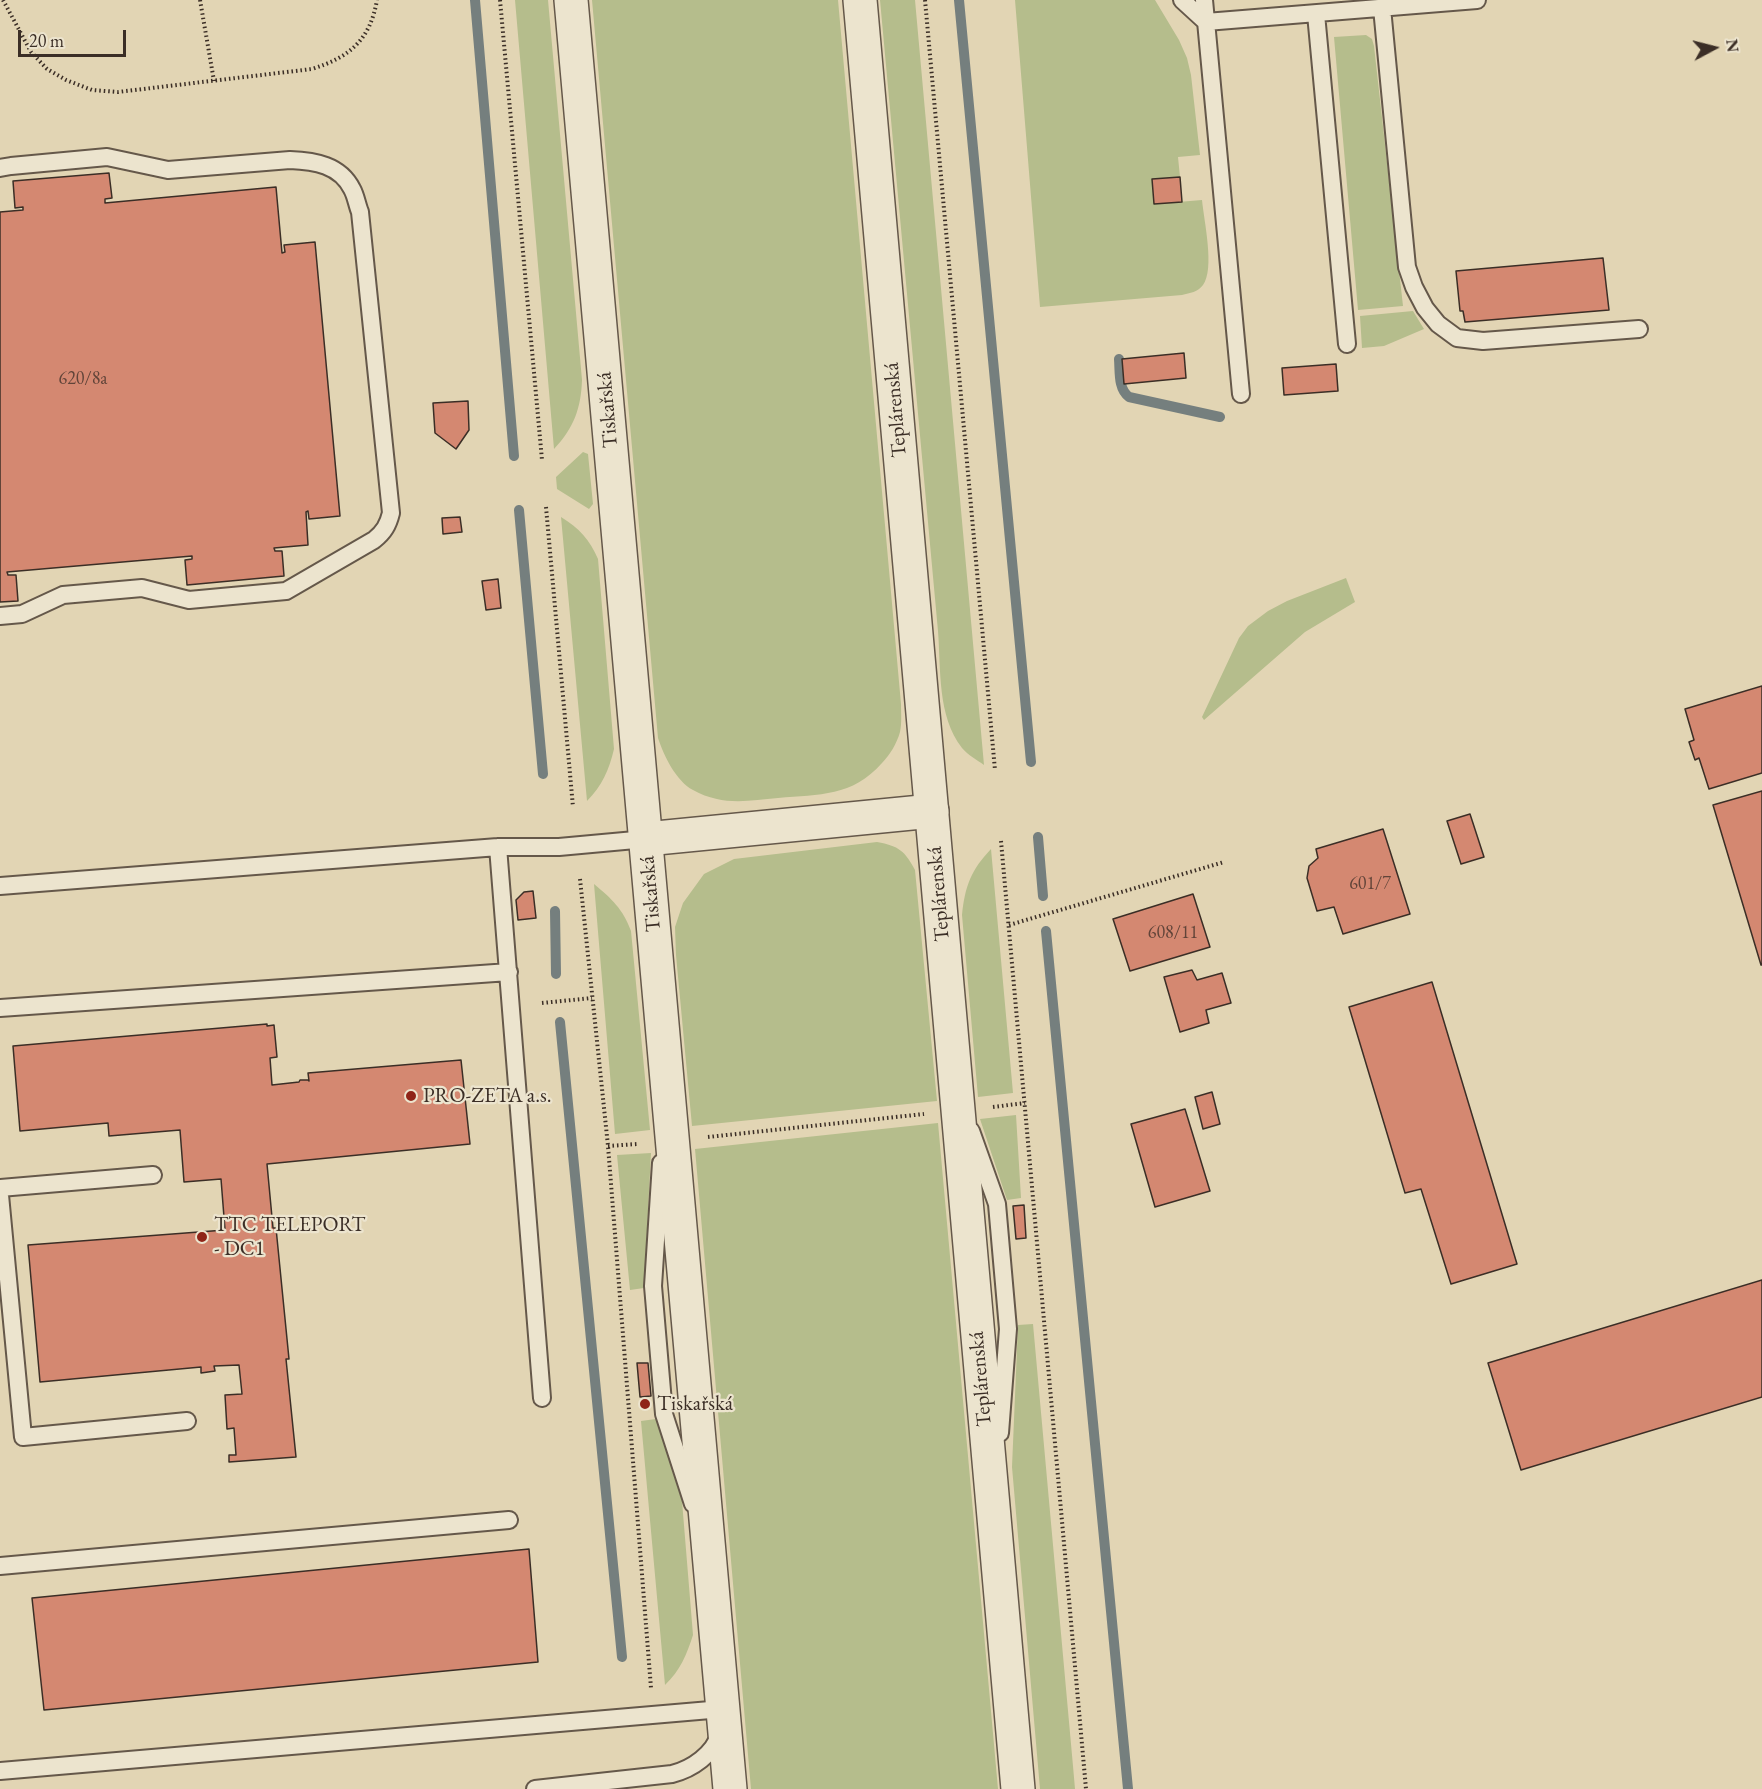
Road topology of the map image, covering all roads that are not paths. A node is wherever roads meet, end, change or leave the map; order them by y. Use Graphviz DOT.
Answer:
graph roads {
  1 [pos="572,0"];
  2 [pos="860,0"];
  3 [pos="1182,0"];
  4 [pos="1204,0"];
  5 [pos="1477,0"];
  6 [pos="1382,9"];
  7 [pos="1316,14"];
  8 [pos="1206,22"];
  9 [pos="0,168"];
  10 [pos="1639,329"];
  11 [pos="1347,344"];
  12 [pos="1240,394"];
  13 [pos="0,616"];
  14 [pos="932,811"];
  15 [pos="646,838"];
  16 [pos="498,847"];
  17 [pos="0,885"];
  18 [pos="509,972"];
  19 [pos="0,1008"];
  20 [pos="153,1174"];
  21 [pos="0,1188"];
  22 [pos="0,1196"];
  23 [pos="542,1398"];
  24 [pos="187,1421"];
  25 [pos="509,1520"];
  26 [pos="0,1566"];
  27 [pos="723,1712"];
  28 [pos="0,1771"];
  29 [pos="535,1789"];
  30 [pos="730,1789"];
  31 [pos="1018,1789"];
  1 -- 15 [label="street, Tiskařská"];
  2 -- 14 [label="street, Teplárenská"];
  3 -- 8 [label="lane"];
  4 -- 8 [label="lane"];
  5 -- 6 [label="lane"];
  6 -- 7 [label="lane"];
  6 -- 10 [label="lane"];
  7 -- 8 [label="lane"];
  7 -- 11 [label="lane"];
  8 -- 12 [label="lane"];
  9 -- 13 [label="lane"];
  14 -- 15 [label="street"];
  14 -- 31 [label="street, Teplárenská"];
  15 -- 16 [label="lane"];
  15 -- 27 [label="street, Tiskařská"];
  16 -- 17 [label="lane"];
  16 -- 18 [label="lane"];
  18 -- 19 [label="lane"];
  18 -- 23 [label="lane"];
  20 -- 21 [label="lane"];
  22 -- 24 [label="lane"];
  25 -- 26 [label="lane"];
  27 -- 28 [label="lane"];
  27 -- 29 [label="lane"];
  27 -- 30 [label="street, Tiskařská"];
}
